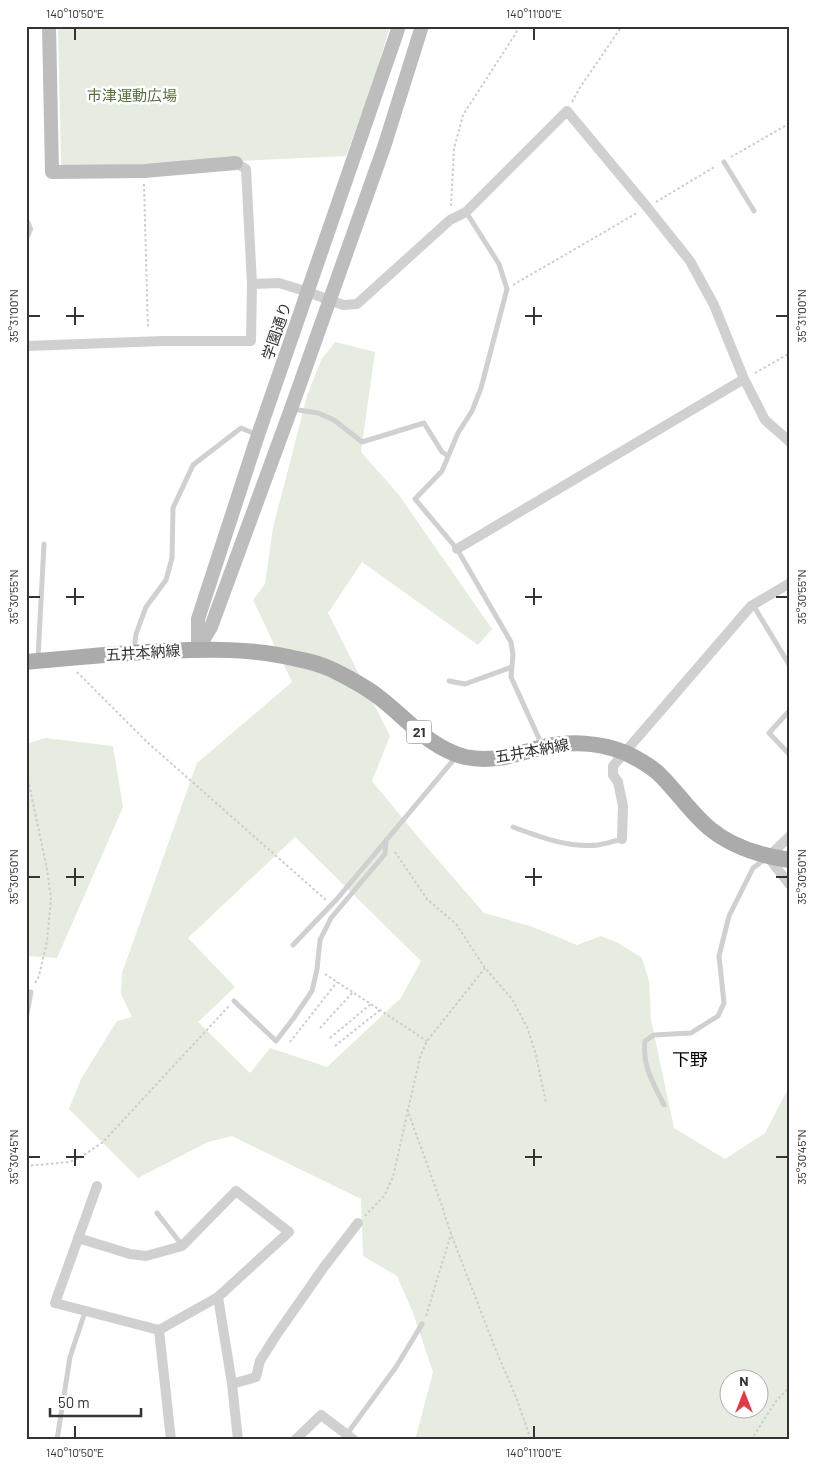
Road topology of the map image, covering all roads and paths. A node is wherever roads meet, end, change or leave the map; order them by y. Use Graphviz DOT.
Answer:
graph roads {
  1 [pos="49,26"];
  2 [pos="399,26"];
  3 [pos="422,26"];
  4 [pos="519,26"];
  5 [pos="622,26"];
  6 [pos="567,111"];
  7 [pos="724,162"];
  8 [pos="236,163"];
  9 [pos="144,171"];
  10 [pos="340,199"];
  11 [pos="362,207"];
  12 [pos="647,207"];
  13 [pos="754,211"];
  14 [pos="466,212"];
  15 [pos="450,220"];
  16 [pos="26,224"];
  17 [pos="26,234"];
  18 [pos="252,284"];
  19 [pos="507,289"];
  20 [pos="308,292"];
  21 [pos="329,299"];
  22 [pos="148,342"];
  23 [pos="26,346"];
  24 [pos="790,352"];
  25 [pos="744,379"];
  26 [pos="292,409"];
  27 [pos="258,435"];
  28 [pos="790,442"];
  29 [pos="448,456"];
  30 [pos="44,544"];
  31 [pos="457,549"];
  32 [pos="790,583"];
  33 [pos="753,605"];
  34 [pos="198,649"];
  35 [pos="134,652"];
  36 [pos="62,658"];
  37 [pos="32,661"];
  38 [pos="790,666"];
  39 [pos="512,667"];
  40 [pos="449,681"];
  41 [pos="790,710"];
  42 [pos="543,748"];
  43 [pos="624,753"];
  44 [pos="458,754"];
  45 [pos="790,755"];
  46 [pos="26,770"];
  47 [pos="512,826"];
  48 [pos="790,836"];
  49 [pos="622,839"];
  50 [pos="386,840"];
  51 [pos="768,857"];
  52 [pos="790,860"];
  53 [pos="790,885"];
  54 [pos="331,905"];
  55 [pos="293,945"];
  56 [pos="485,968"];
  57 [pos="317,969"];
  58 [pos="337,982"];
  59 [pos="28,992"];
  60 [pos="353,992"];
  61 [pos="234,1001"];
  62 [pos="371,1004"];
  63 [pos="380,1010"];
  64 [pos="26,1019"];
  65 [pos="320,1028"];
  66 [pos="330,1038"];
  67 [pos="427,1041"];
  68 [pos="290,1042"];
  69 [pos="335,1046"];
  70 [pos="546,1103"];
  71 [pos="664,1105"];
  72 [pos="407,1109"];
  73 [pos="26,1166"];
  74 [pos="97,1186"];
  75 [pos="157,1213"];
  76 [pos="358,1223"];
  77 [pos="451,1234"];
  78 [pos="78,1238"];
  79 [pos="182,1246"];
  80 [pos="218,1297"];
  81 [pos="85,1312"];
  82 [pos="422,1324"];
  83 [pos="159,1330"];
  84 [pos="232,1384"];
  85 [pos="790,1387"];
  86 [pos="350,1437"];
  87 [pos="57,1440"];
  88 [pos="171,1440"];
  89 [pos="238,1440"];
  90 [pos="295,1440"];
  91 [pos="531,1440"];
  92 [pos="751,1440"];
  1 -- 9 [label="street"];
  2 -- 10 [label="street, 学園通り"];
  3 -- 11 [label="street"];
  4 -- 15 [label="path"];
  5 -- 6 [label="path"];
  6 -- 12 [label="street"];
  6 -- 14 [label="street"];
  7 -- 13 [label="lane"];
  8 -- 9 [label="street"];
  8 -- 18 [label="street"];
  9 -- 22 [label="path"];
  10 -- 11 [label="street"];
  10 -- 20 [label="street, 学園通り"];
  11 -- 21 [label="street"];
  12 -- 19 [label="path"];
  12 -- 25 [label="street"];
  14 -- 15 [label="street"];
  14 -- 19 [label="lane"];
  15 -- 21 [label="street"];
  16 -- 17 [label="street"];
  18 -- 20 [label="street"];
  18 -- 22 [label="street"];
  19 -- 29 [label="lane"];
  20 -- 21 [label="street"];
  20 -- 27 [label="street, 学園通り"];
  21 -- 26 [label="street"];
  22 -- 23 [label="street"];
  24 -- 25 [label="path"];
  25 -- 28 [label="street"];
  25 -- 31 [label="street"];
  26 -- 29 [label="lane"];
  26 -- 34 [label="street"];
  27 -- 34 [label="street, 学園通り"];
  27 -- 35 [label="lane"];
  29 -- 31 [label="lane"];
  30 -- 37 [label="lane"];
  31 -- 39 [label="lane"];
  32 -- 33 [label="street"];
  33 -- 38 [label="lane"];
  33 -- 43 [label="street"];
  34 -- 35 [label="main road, 五井本納線 / 21"];
  34 -- 44 [label="main road, 五井本納線 / 21"];
  35 -- 36 [label="main road, 五井本納線 / 21"];
  36 -- 37 [label="main road, 五井本納線 / 21"];
  36 -- 54 [label="path"];
  39 -- 40 [label="lane"];
  39 -- 42 [label="lane"];
  41 -- 45 [label="lane"];
  42 -- 43 [label="main road, 五井本納線 / 21"];
  42 -- 44 [label="main road, 五井本納線 / 21"];
  43 -- 49 [label="street"];
  43 -- 51 [label="main road, 五井本納線 / 21"];
  44 -- 50 [label="lane"];
  46 -- 59 [label="path"];
  47 -- 49 [label="lane"];
  48 -- 51 [label="street"];
  50 -- 54 [label="lane"];
  50 -- 56 [label="path"];
  50 -- 57 [label="lane"];
  51 -- 52 [label="main road, 五井本納線 / 21"];
  51 -- 53 [label="street"];
  51 -- 71 [label="lane"];
  54 -- 55 [label="lane"];
  56 -- 67 [label="path"];
  56 -- 70 [label="path"];
  57 -- 58 [label="path"];
  57 -- 61 [label="lane"];
  58 -- 60 [label="path"];
  58 -- 68 [label="path"];
  59 -- 64 [label="lane"];
  60 -- 62 [label="path"];
  60 -- 65 [label="path"];
  61 -- 73 [label="path"];
  62 -- 63 [label="path"];
  62 -- 66 [label="path"];
  63 -- 67 [label="path"];
  63 -- 69 [label="path"];
  67 -- 72 [label="path"];
  72 -- 76 [label="path"];
  72 -- 77 [label="path"];
  74 -- 78 [label="street"];
  75 -- 79 [label="lane"];
  76 -- 84 [label="street"];
  77 -- 82 [label="path"];
  77 -- 91 [label="path"];
  78 -- 79 [label="street"];
  78 -- 81 [label="street"];
  79 -- 80 [label="street"];
  80 -- 83 [label="street"];
  80 -- 84 [label="street"];
  81 -- 83 [label="street"];
  81 -- 87 [label="lane"];
  82 -- 86 [label="lane"];
  83 -- 88 [label="street"];
  84 -- 89 [label="street"];
  85 -- 92 [label="path"];
  86 -- 90 [label="street"];
}
